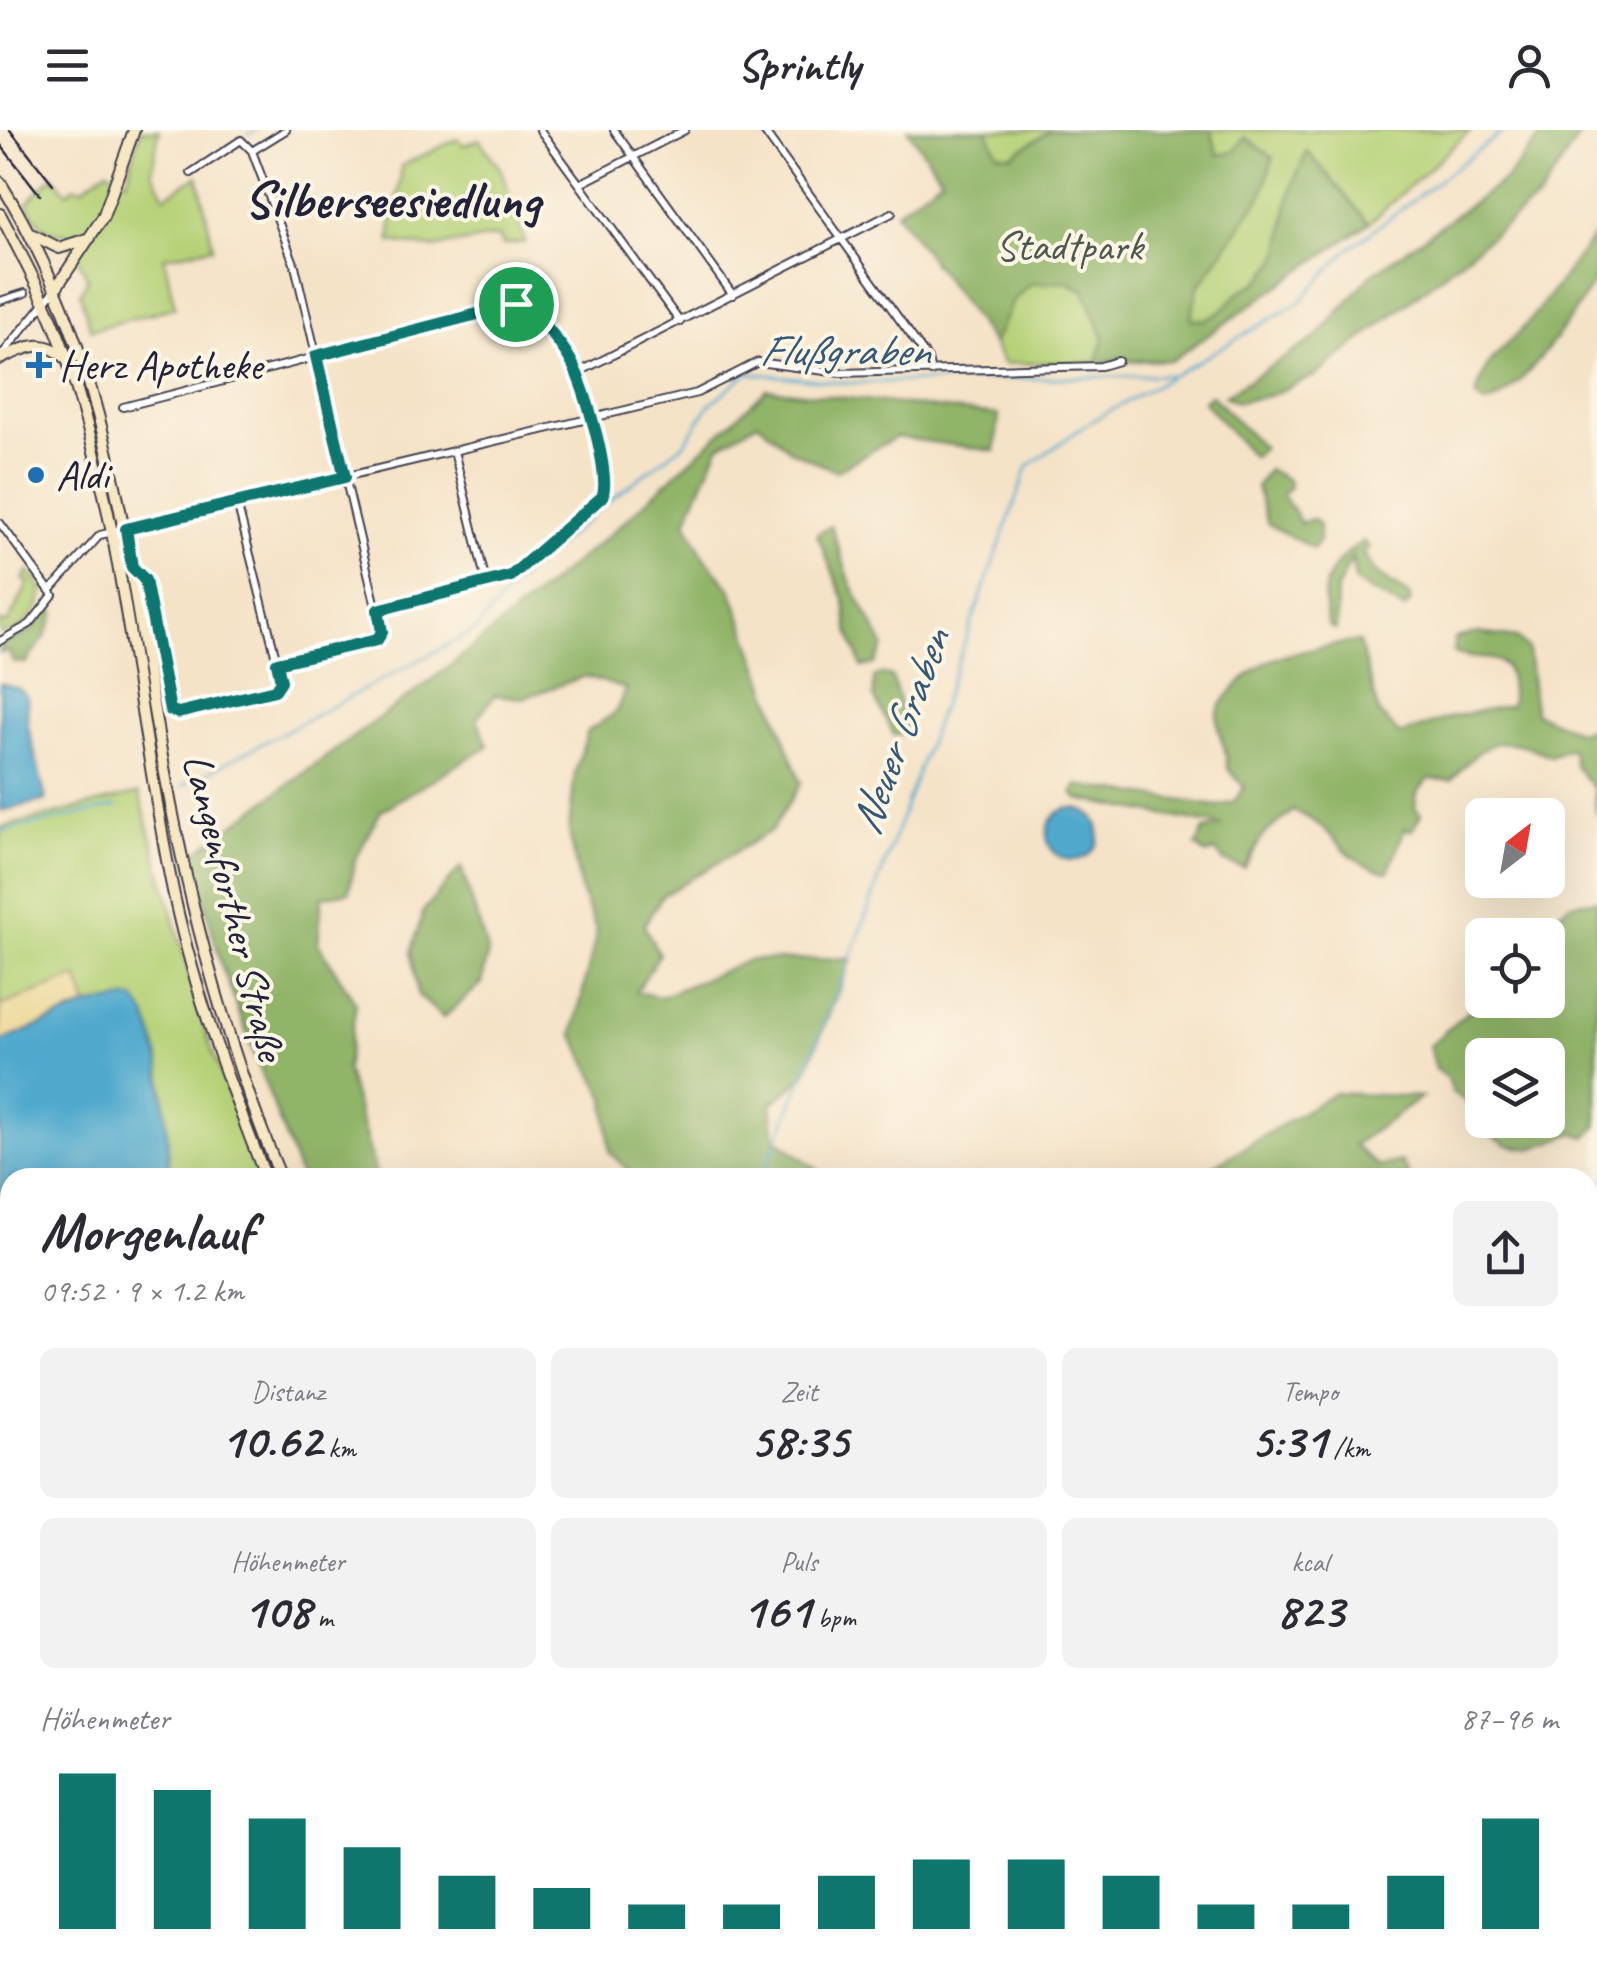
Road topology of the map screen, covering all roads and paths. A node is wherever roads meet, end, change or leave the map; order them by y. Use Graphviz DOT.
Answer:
graph roads {
  1 [pos="134,130"];
  2 [pos="286,130"];
  3 [pos="540,130"];
  4 [pos="614,130"];
  5 [pos="686,130"];
  6 [pos="763,130"];
  7 [pos="252,152"];
  8 [pos="634,156"];
  9 [pos="191,173"];
  10 [pos="0,182"];
  11 [pos="580,184"];
  12 [pos="892,212"];
  13 [pos="0,214"];
  14 [pos="30,232"];
  15 [pos="91,237"];
  16 [pos="841,239"];
  17 [pos="56,288"];
  18 [pos="25,293"];
  19 [pos="732,295"];
  20 [pos="0,301"];
  21 [pos="45,302"];
  22 [pos="680,322"];
  23 [pos="316,356"];
  24 [pos="0,358"];
  25 [pos="68,360"];
  26 [pos="1118,361"];
  27 [pos="932,372"];
  28 [pos="576,373"];
  29 [pos="123,407"];
  30 [pos="591,418"];
  31 [pos="454,451"];
  32 [pos="345,477"];
  33 [pos="238,503"];
  34 [pos="0,523"];
  35 [pos="126,529"];
  36 [pos="112,532"];
  37 [pos="132,567"];
  38 [pos="486,582"];
  39 [pos="52,593"];
  40 [pos="378,610"];
  41 [pos="0,641"];
  42 [pos="277,663"];
  43 [pos="262,1168"];
  44 [pos="276,1168"];
  1 -- 15 [label="main road"];
  2 -- 7 [label="street"];
  3 -- 11 [label="street"];
  4 -- 8 [label="street"];
  5 -- 8 [label="street"];
  6 -- 16 [label="street"];
  7 -- 9 [label="street"];
  7 -- 23 [label="street"];
  8 -- 11 [label="street"];
  8 -- 19 [label="street"];
  10 -- 14 [label="main road, Langenforther Straße"];
  11 -- 22 [label="street"];
  12 -- 16 [label="street"];
  13 -- 21 [label="main road, Langenforther Straße"];
  14 -- 15 [label="main road"];
  14 -- 17 [label="main road, Langenforther Straße"];
  15 -- 17 [label="main road"];
  16 -- 19 [label="street"];
  16 -- 27 [label="street"];
  17 -- 21 [label="street"];
  17 -- 35 [label="main road, Langenforther Straße"];
  18 -- 20 [label="street"];
  19 -- 22 [label="street"];
  21 -- 24 [label="street"];
  21 -- 25 [label="main road, Langenforther Straße"];
  22 -- 28 [label="street"];
  23 -- 28 [label="street"];
  23 -- 29 [label="street"];
  23 -- 32 [label="street"];
  24 -- 25 [label="main road"];
  25 -- 36 [label="main road, Langenforther Straße"];
  26 -- 27 [label="street"];
  27 -- 30 [label="street"];
  28 -- 30 [label="street"];
  30 -- 31 [label="street"];
  30 -- 38 [label="street"];
  31 -- 32 [label="street"];
  31 -- 38 [label="street"];
  32 -- 33 [label="street"];
  32 -- 40 [label="street"];
  33 -- 35 [label="street"];
  33 -- 42 [label="street"];
  34 -- 39 [label="street"];
  35 -- 36 [label="street"];
  35 -- 37 [label="main road, Langenforther Straße"];
  36 -- 39 [label="street"];
  36 -- 43 [label="main road, Langenforther Straße"];
  37 -- 42 [label="street"];
  37 -- 44 [label="main road, Langenforther Straße"];
  38 -- 40 [label="street"];
  39 -- 41 [label="street"];
  40 -- 42 [label="street"];
}
